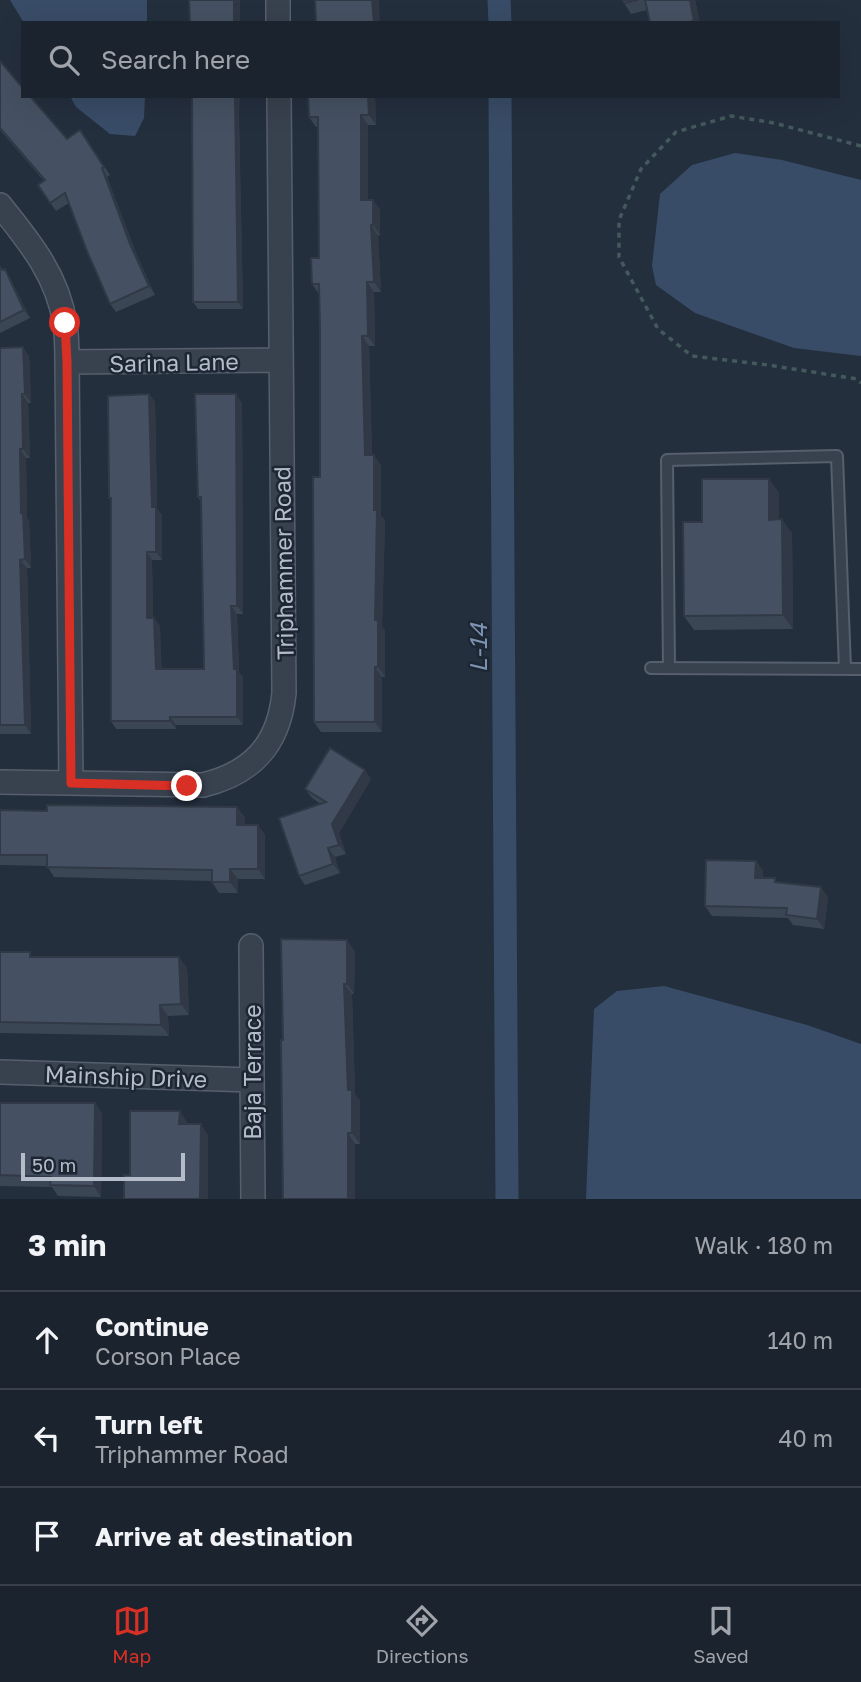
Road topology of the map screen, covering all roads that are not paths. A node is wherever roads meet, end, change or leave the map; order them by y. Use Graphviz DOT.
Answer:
graph roads {
  1 [pos="278,0"];
  2 [pos="278,21"];
  3 [pos="279,98"];
  4 [pos="0,205"];
  5 [pos="281,360"];
  6 [pos="67,362"];
  7 [pos="651,668"];
  8 [pos="670,668"];
  9 [pos="845,669"];
  10 [pos="861,669"];
  11 [pos="0,782"];
  12 [pos="71,783"];
  13 [pos="251,946"];
  14 [pos="0,1072"];
  15 [pos="252,1080"];
  16 [pos="253,1199"];
  1 -- 2 [label="street"];
  3 -- 5 [label="street, Triphammer Road"];
  4 -- 6 [label="street"];
  5 -- 6 [label="street, Sarina Lane"];
  5 -- 12 [label="street, Triphammer Road"];
  6 -- 12 [label="street"];
  7 -- 8 [label="lane"];
  8 -- 9 [label="lane"];
  8 -- 9 [label="lane"];
  9 -- 10 [label="lane"];
  11 -- 12 [label="street, Triphammer Road"];
  13 -- 15 [label="street, Baja Terrace"];
  14 -- 15 [label="street, Mainship Drive"];
  15 -- 16 [label="street, Baja Terrace"];
}
